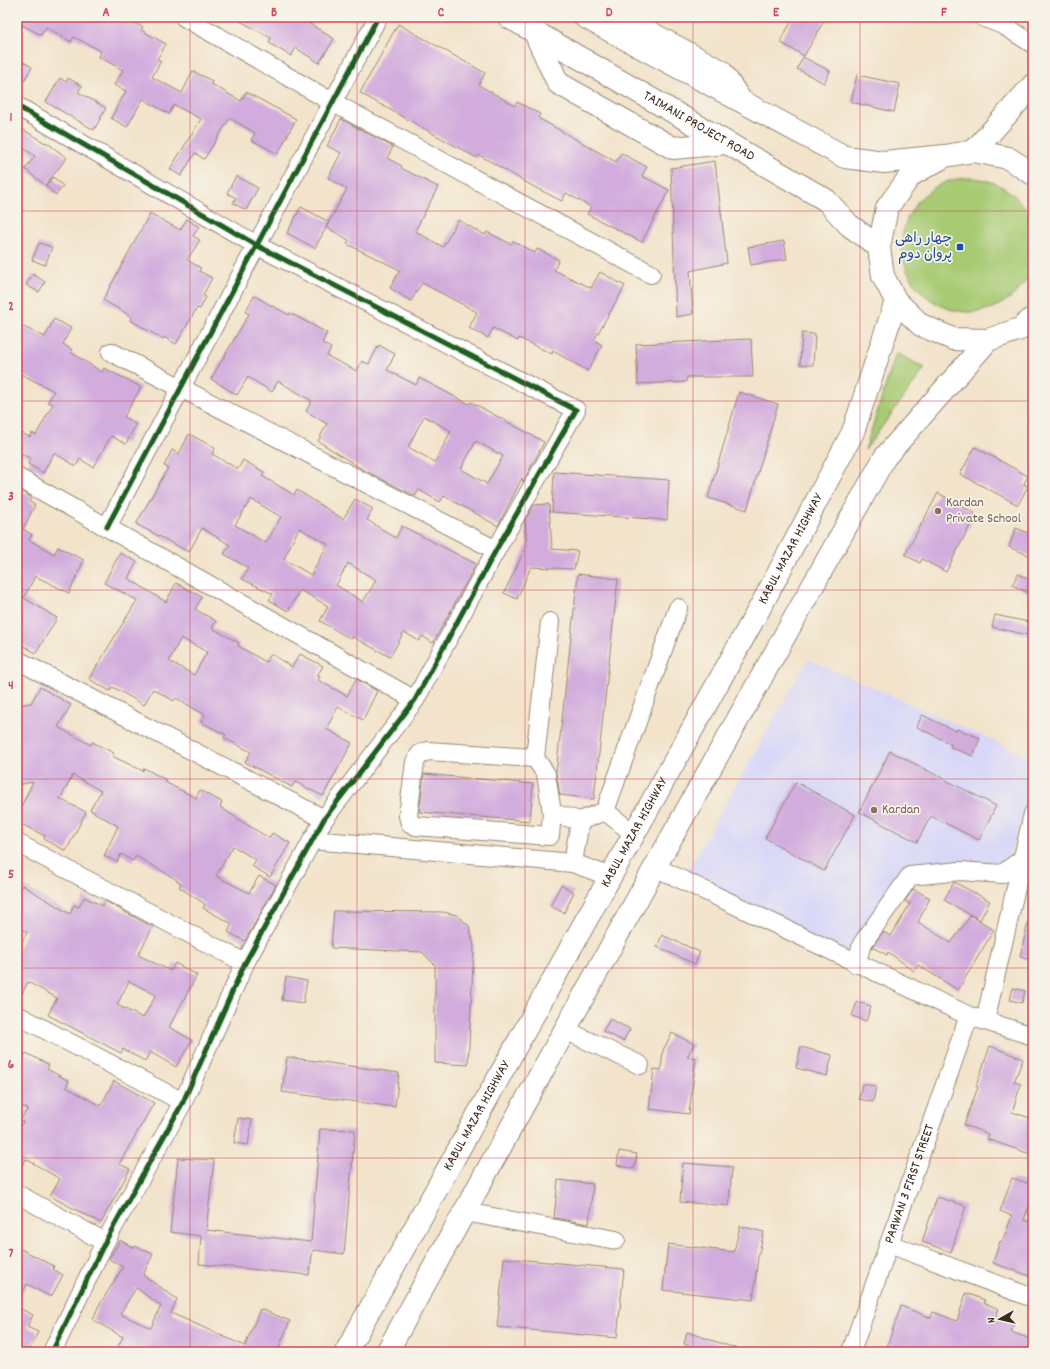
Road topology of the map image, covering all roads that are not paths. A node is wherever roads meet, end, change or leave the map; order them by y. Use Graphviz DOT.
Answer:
graph roads {
  1 [pos="184,17"];
  2 [pos="378,17"];
  3 [pos="509,17"];
  4 [pos="586,17"];
  5 [pos="621,17"];
  6 [pos="982,17"];
  7 [pos="534,31"];
  8 [pos="1033,44"];
  9 [pos="1033,85"];
  10 [pos="740,100"];
  11 [pos="332,102"];
  12 [pos="17,106"];
  13 [pos="726,142"];
  14 [pos="974,151"];
  15 [pos="945,156"];
  16 [pos="1033,174"];
  17 [pos="258,246"];
  18 [pos="879,247"];
  19 [pos="651,274"];
  20 [pos="896,301"];
  21 [pos="1033,318"];
  22 [pos="988,340"];
  23 [pos="111,352"];
  24 [pos="181,389"];
  25 [pos="17,477"];
  26 [pos="107,527"];
  27 [pos="496,550"];
  28 [pos="678,608"];
  29 [pos="550,622"];
  30 [pos="17,660"];
  31 [pos="415,700"];
  32 [pos="535,758"];
  33 [pos="605,811"];
  34 [pos="552,813"];
  35 [pos="1033,814"];
  36 [pos="324,819"];
  37 [pos="580,820"];
  38 [pos="634,834"];
  39 [pos="312,840"];
  40 [pos="17,844"];
  41 [pos="1027,862"];
  42 [pos="573,863"];
  43 [pos="655,867"];
  44 [pos="611,877"];
  45 [pos="245,963"];
  46 [pos="856,964"];
  47 [pos="17,1015"];
  48 [pos="977,1019"];
  49 [pos="565,1030"];
  50 [pos="1033,1036"];
  51 [pos="640,1066"];
  52 [pos="183,1102"];
  53 [pos="17,1194"];
  54 [pos="465,1212"];
  55 [pos="616,1240"];
  56 [pos="105,1242"];
  57 [pos="889,1244"];
  58 [pos="1033,1298"];
  59 [pos="351,1343"];
  60 [pos="52,1352"];
  61 [pos="340,1352"];
  62 [pos="388,1352"];
  63 [pos="851,1352"];
  1 -- 11 [label="street"];
  2 -- 11 [label="street"];
  3 -- 7 [label="main road, TAIMANI PROJECT ROAD"];
  4 -- 10 [label="main road"];
  5 -- 10 [label="main road"];
  6 -- 8 [label="street"];
  7 -- 13 [label="main road, TAIMANI PROJECT ROAD"];
  7 -- 13 [label="main road"];
  9 -- 14 [label="main road"];
  10 -- 15 [label="main road"];
  11 -- 17 [label="street"];
  11 -- 19 [label="street"];
  12 -- 17 [label="street"];
  13 -- 18 [label="main road, TAIMANI PROJECT ROAD"];
  14 -- 15 [label="main road"];
  14 -- 16 [label="main road"];
  15 -- 18 [label="main road"];
  17 -- 24 [label="street"];
  17 -- 27 [label="street"];
  18 -- 20 [label="main road"];
  20 -- 22 [label="main road"];
  20 -- 38 [label="main road, KABUL MAZAR HIGHWAY"];
  21 -- 22 [label="main road"];
  22 -- 43 [label="main road"];
  23 -- 24 [label="street"];
  24 -- 26 [label="street"];
  24 -- 27 [label="street"];
  25 -- 26 [label="street"];
  26 -- 31 [label="street"];
  27 -- 31 [label="street"];
  28 -- 33 [label="street"];
  29 -- 32 [label="street"];
  30 -- 36 [label="street"];
  31 -- 36 [label="street"];
  32 -- 34 [label="street"];
  32 -- 34 [label="street"];
  33 -- 37 [label="street"];
  33 -- 38 [label="street"];
  34 -- 37 [label="street"];
  35 -- 41 [label="street, PARWAN 3 FIRST STREET"];
  36 -- 39 [label="street"];
  37 -- 42 [label="street"];
  38 -- 44 [label="main road, KABUL MAZAR HIGHWAY"];
  39 -- 42 [label="street"];
  39 -- 45 [label="street"];
  40 -- 45 [label="street"];
  41 -- 46 [label="street"];
  41 -- 48 [label="street, PARWAN 3 FIRST STREET"];
  42 -- 44 [label="street"];
  43 -- 46 [label="street"];
  43 -- 49 [label="main road"];
  44 -- 59 [label="main road, KABUL MAZAR HIGHWAY"];
  45 -- 52 [label="street"];
  46 -- 48 [label="street"];
  47 -- 52 [label="street"];
  48 -- 50 [label="street"];
  48 -- 57 [label="street, PARWAN 3 FIRST STREET"];
  49 -- 51 [label="street"];
  49 -- 54 [label="main road"];
  52 -- 56 [label="street"];
  53 -- 56 [label="street"];
  54 -- 55 [label="street"];
  54 -- 62 [label="main road"];
  56 -- 60 [label="street"];
  57 -- 58 [label="street"];
  57 -- 63 [label="street, PARWAN 3 FIRST STREET"];
  59 -- 61 [label="main road, KABUL MAZAR HIGHWAY"];
}
